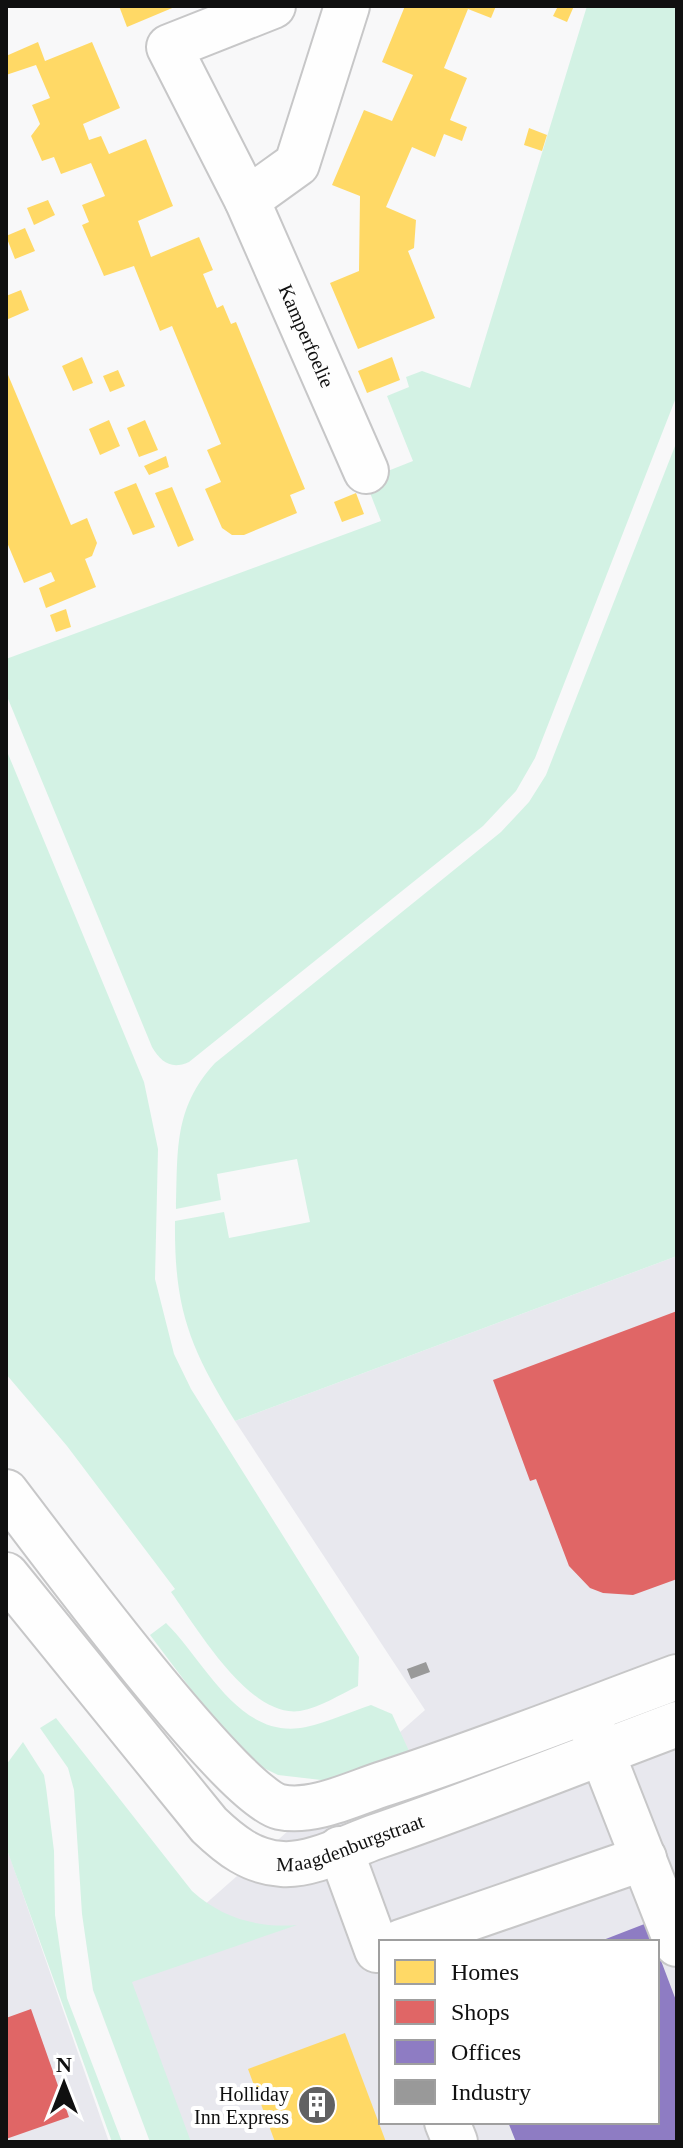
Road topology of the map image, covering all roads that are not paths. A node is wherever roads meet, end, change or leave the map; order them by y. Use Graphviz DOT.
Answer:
graph roads {
  1 [pos="273,6"];
  2 [pos="347,6"];
  3 [pos="247,200"];
  4 [pos="366,471"];
  5 [pos="6,1492"];
  6 [pos="6,1575"];
  7 [pos="125,1647"];
  8 [pos="88,1674"];
  9 [pos="677,1677"];
  10 [pos="585,1711"];
  11 [pos="677,1724"];
  12 [pos="601,1752"];
  13 [pos="340,1849"];
  14 [pos="644,1858"];
  15 [pos="381,1940"];
  16 [pos="413,1940"];
  17 [pos="677,1944"];
  1 -- 3 [label="street, Kamperfoelie"];
  2 -- 3 [label="street"];
  3 -- 4 [label="street, Kamperfoelie"];
  5 -- 7 [label="street, Maagdenburgstraat"];
  6 -- 8 [label="street, Maagdenburgstraat"];
  7 -- 8 [label="street"];
  7 -- 10 [label="street, Maagdenburgstraat"];
  8 -- 13 [label="street, Maagdenburgstraat"];
  9 -- 10 [label="street, Maagdenburgstraat"];
  10 -- 12 [label="street"];
  11 -- 12 [label="street, Maagdenburgstraat"];
  12 -- 13 [label="street, Maagdenburgstraat"];
  12 -- 14 [label="street"];
  13 -- 15 [label="street"];
  14 -- 16 [label="street"];
  14 -- 17 [label="street"];
}
